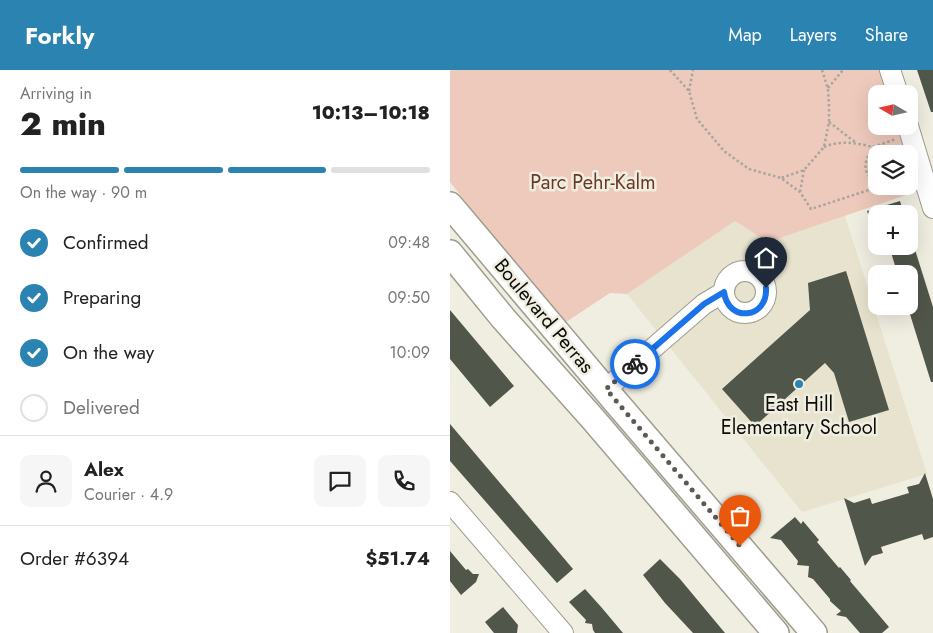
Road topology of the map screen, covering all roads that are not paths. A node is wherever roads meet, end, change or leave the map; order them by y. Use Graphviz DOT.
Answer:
graph roads {
  1 [pos="890,70"];
  2 [pos="895,85"];
  3 [pos="911,135"];
  4 [pos="930,187"];
  5 [pos="450,205"];
  6 [pos="933,208"];
  7 [pos="450,253"];
  8 [pos="724,292"];
  9 [pos="606,389"];
  10 [pos="450,502"];
  11 [pos="563,633"];
  12 [pos="776,633"];
  13 [pos="814,633"];
  1 -- 2 [label="street"];
  3 -- 4 [label="street"];
  4 -- 6 [label="street"];
  5 -- 9 [label="main road, Boulevard Perras"];
  7 -- 12 [label="main road, Boulevard Perras"];
  8 -- 9 [label="street"];
  9 -- 13 [label="main road, Boulevard Perras"];
  10 -- 11 [label="street"];
}
